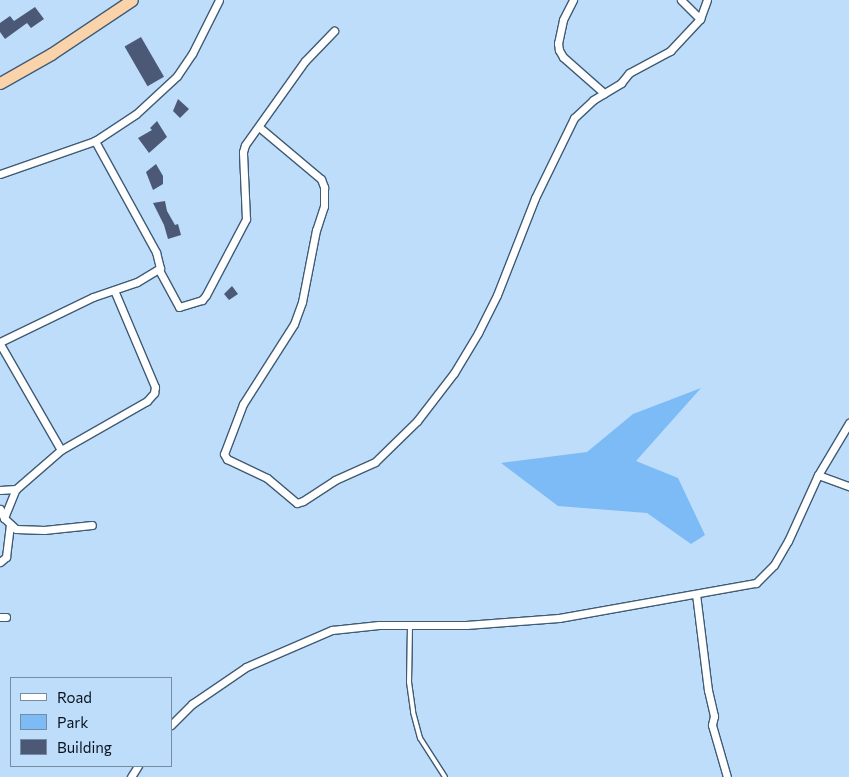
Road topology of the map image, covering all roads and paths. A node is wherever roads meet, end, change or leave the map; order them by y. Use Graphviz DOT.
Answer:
graph roads {
  1 [pos="132,0"];
  2 [pos="220,0"];
  3 [pos="573,0"];
  4 [pos="681,0"];
  5 [pos="707,0"];
  6 [pos="700,19"];
  7 [pos="334,31"];
  8 [pos="0,82"];
  9 [pos="604,93"];
  10 [pos="259,127"];
  11 [pos="95,142"];
  12 [pos="0,174"];
  13 [pos="159,270"];
  14 [pos="114,290"];
  15 [pos="0,343"];
  16 [pos="849,423"];
  17 [pos="60,450"];
  18 [pos="818,475"];
  19 [pos="849,486"];
  20 [pos="16,489"];
  21 [pos="0,490"];
  22 [pos="0,509"];
  23 [pos="4,518"];
  24 [pos="10,524"];
  25 [pos="92,526"];
  26 [pos="0,562"];
  27 [pos="696,594"];
  28 [pos="410,626"];
  29 [pos="172,723"];
  30 [pos="445,777"];
  31 [pos="727,777"];
  1 -- 8 [label="highway"];
  2 -- 11 [label="street"];
  3 -- 9 [label="street"];
  4 -- 6 [label="street"];
  5 -- 6 [label="street"];
  6 -- 9 [label="street"];
  7 -- 10 [label="street"];
  9 -- 10 [label="street"];
  10 -- 13 [label="street"];
  11 -- 12 [label="street"];
  11 -- 13 [label="street"];
  13 -- 14 [label="street"];
  14 -- 15 [label="street"];
  14 -- 17 [label="street"];
  15 -- 17 [label="street"];
  16 -- 18 [label="street"];
  17 -- 20 [label="street"];
  18 -- 19 [label="street"];
  18 -- 27 [label="street"];
  20 -- 21 [label="street"];
  20 -- 23 [label="street"];
  22 -- 23 [label="street"];
  23 -- 24 [label="street"];
  24 -- 25 [label="street"];
  24 -- 26 [label="street"];
  27 -- 28 [label="street"];
  27 -- 31 [label="street"];
  28 -- 29 [label="street"];
  28 -- 30 [label="lane"];
}
